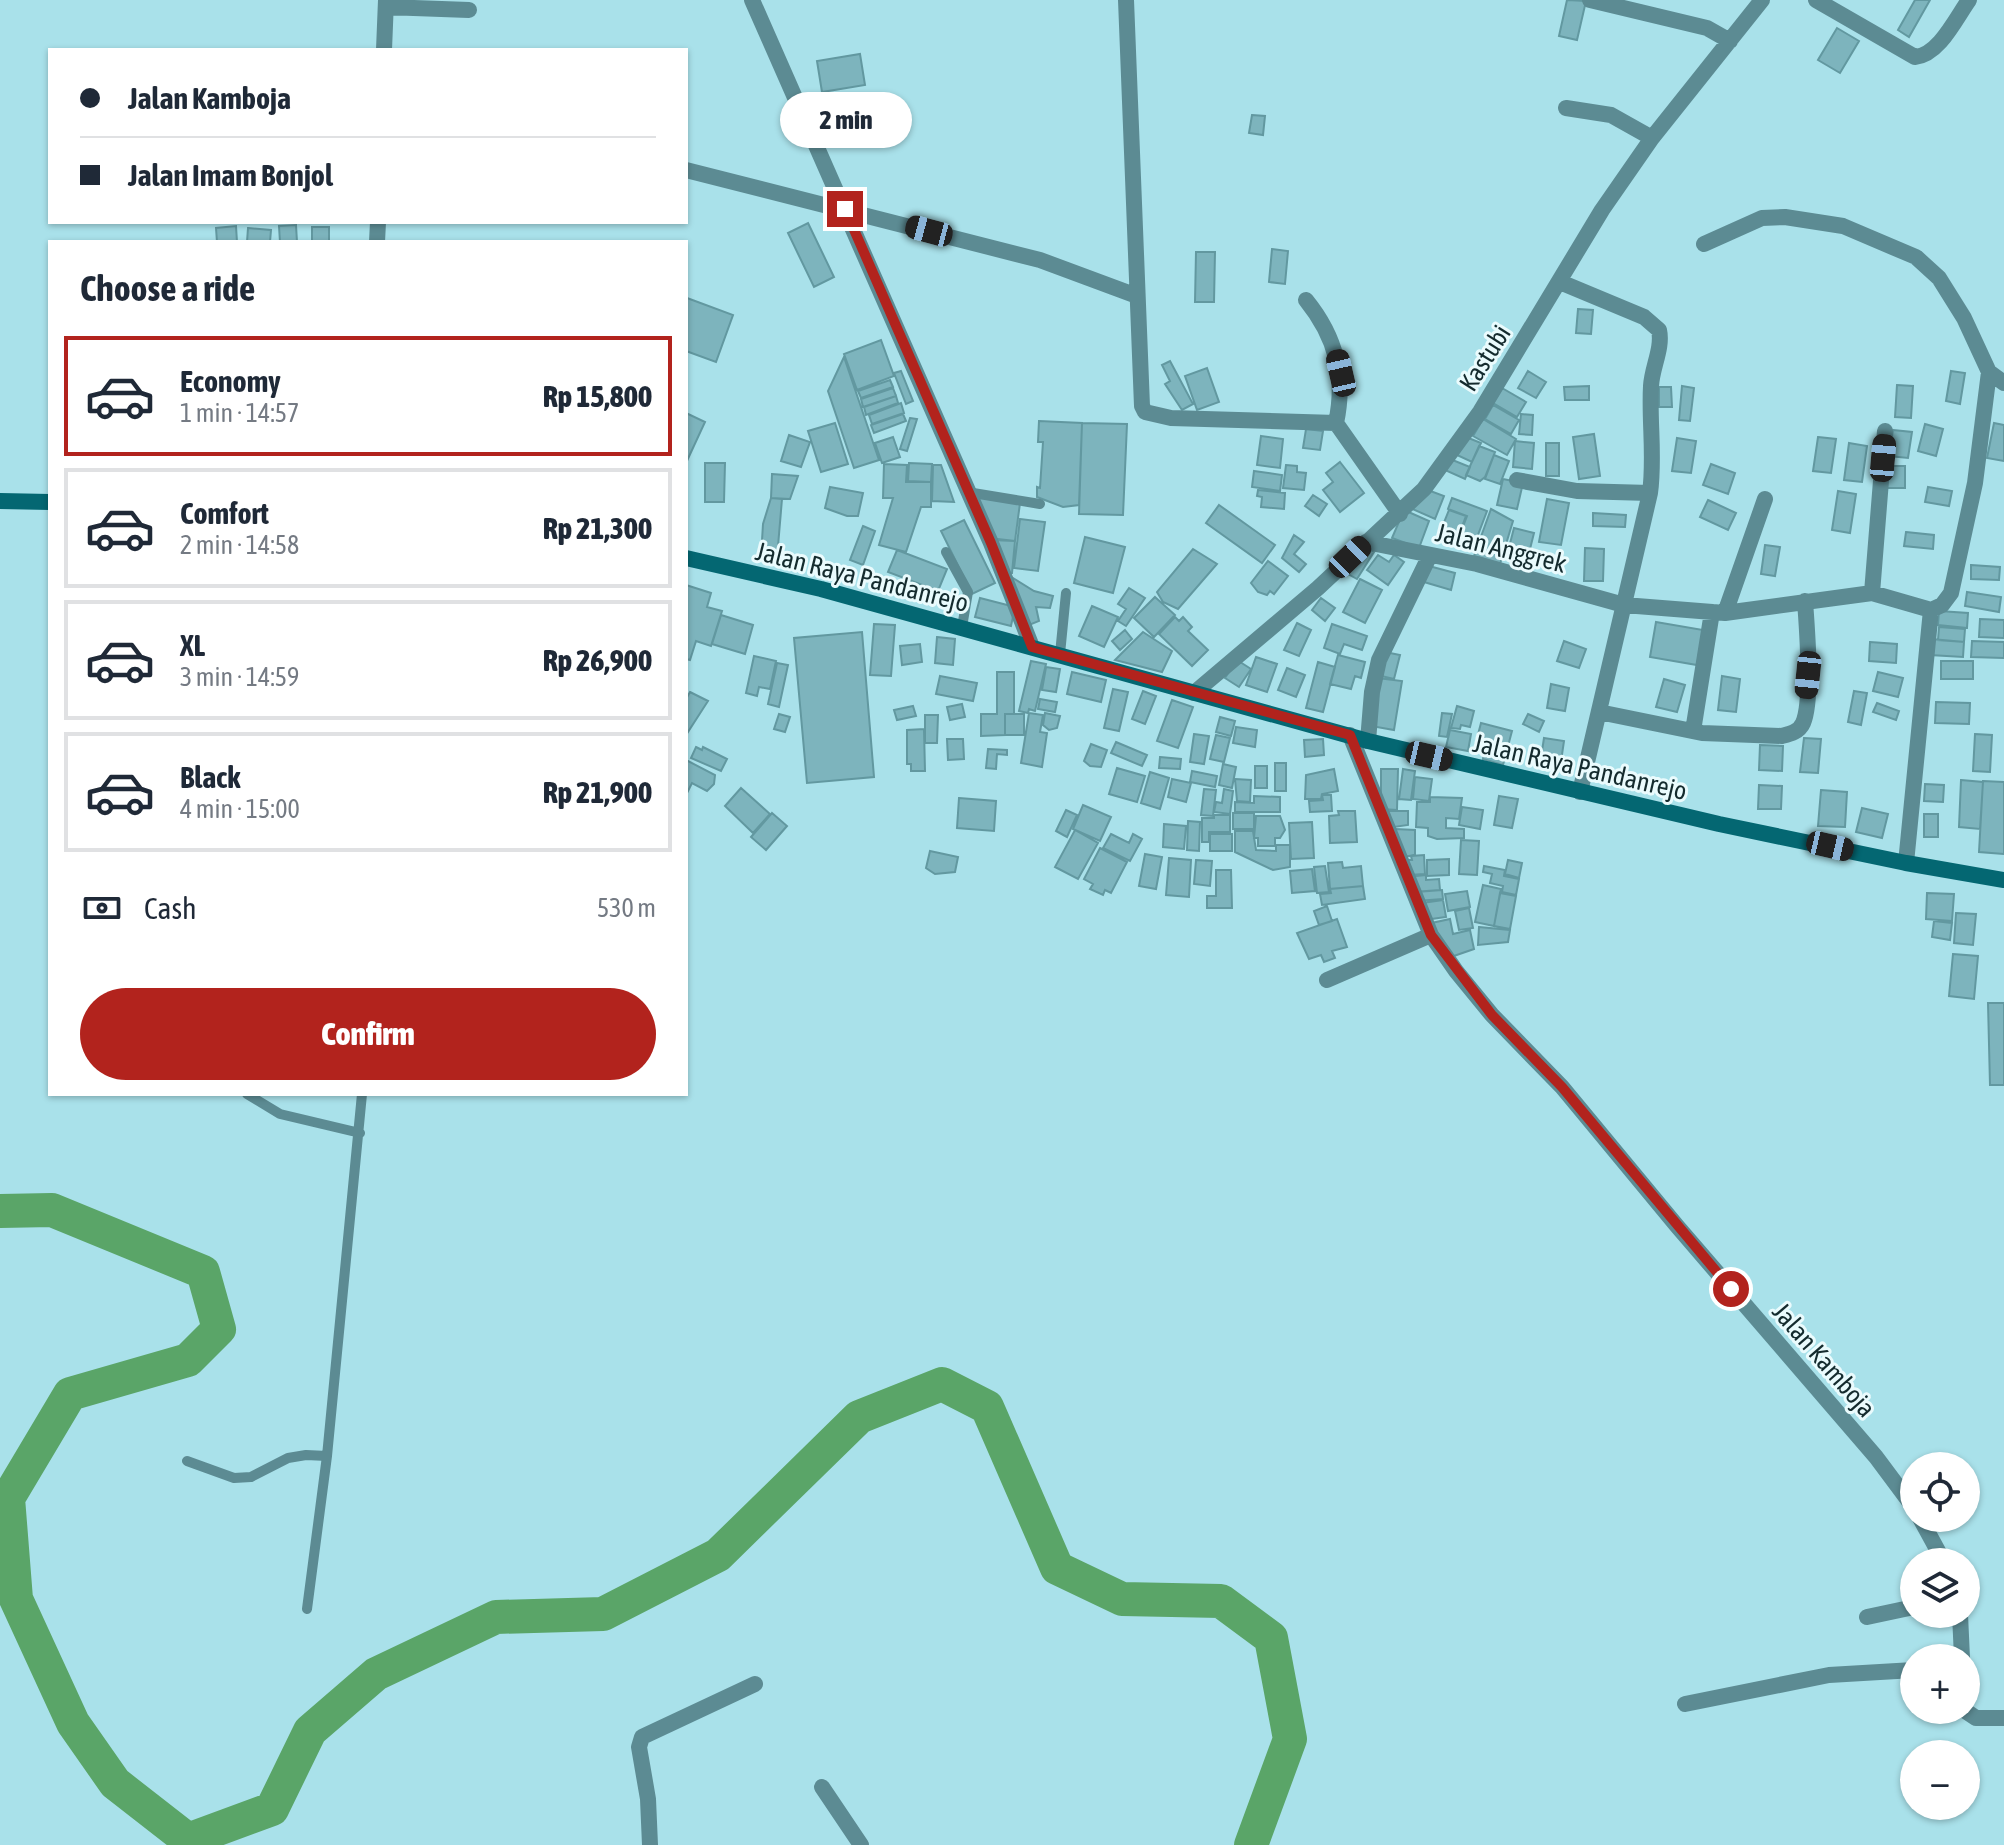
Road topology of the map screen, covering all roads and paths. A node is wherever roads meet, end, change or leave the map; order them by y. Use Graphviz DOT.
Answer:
graph roads {
  1 [pos="752,0"];
  2 [pos="1126,0"];
  3 [pos="1590,0"];
  4 [pos="1762,0"];
  5 [pos="1816,0"];
  6 [pos="1969,0"];
  7 [pos="386,3"];
  8 [pos="469,10"];
  9 [pos="1730,41"];
  10 [pos="384,48"];
  11 [pos="1566,108"];
  12 [pos="1652,138"];
  13 [pos="688,170"];
  14 [pos="845,209"];
  15 [pos="1704,244"];
  16 [pos="1560,282"];
  17 [pos="1137,296"];
  18 [pos="1306,300"];
  19 [pos="1989,372"];
  20 [pos="2004,383"];
  21 [pos="1336,423"];
  22 [pos="1885,431"];
  23 [pos="1517,480"];
  24 [pos="966,491"];
  25 [pos="1650,493"];
  26 [pos="1765,499"];
  27 [pos="0,501"];
  28 [pos="48,501"];
  29 [pos="1040,504"];
  30 [pos="1400,514"];
  31 [pos="1366,542"];
  32 [pos="946,552"];
  33 [pos="1430,555"];
  34 [pos="688,558"];
  35 [pos="1066,593"];
  36 [pos="1872,593"];
  37 [pos="1805,601"];
  38 [pos="1624,605"];
  39 [pos="1931,610"];
  40 [pos="1719,613"];
  41 [pos="962,627"];
  42 [pos="1032,647"];
  43 [pos="1060,654"];
  44 [pos="1194,693"];
  45 [pos="1599,712"];
  46 [pos="1693,731"];
  47 [pos="1350,735"];
  48 [pos="1368,741"];
  49 [pos="1580,792"];
  50 [pos="1906,863"];
  51 [pos="2004,880"];
  52 [pos="1431,935"];
  53 [pos="1327,980"];
  54 [pos="250,1096"];
  55 [pos="362,1096"];
  56 [pos="360,1133"];
  57 [pos="327,1456"];
  58 [pos="187,1461"];
  59 [pos="1900,1489"];
  60 [pos="307,1609"];
  61 [pos="1900,1610"];
  62 [pos="1867,1617"];
  63 [pos="1900,1671"];
  64 [pos="755,1684"];
  65 [pos="1685,1704"];
  66 [pos="1980,1715"];
  67 [pos="2004,1718"];
  68 [pos="822,1787"];
  69 [pos="650,1845"];
  70 [pos="861,1845"];
  1 -- 14 [label="street"];
  2 -- 17 [label="street"];
  3 -- 9 [label="street"];
  4 -- 9 [label="street, Kastubi"];
  5 -- 6 [label="street"];
  7 -- 8 [label="street"];
  7 -- 10 [label="street"];
  9 -- 12 [label="street, Kastubi"];
  11 -- 12 [label="street"];
  12 -- 16 [label="street, Kastubi"];
  13 -- 14 [label="street"];
  14 -- 17 [label="street"];
  14 -- 24 [label="street"];
  15 -- 19 [label="street"];
  16 -- 25 [label="street"];
  16 -- 30 [label="street, Kastubi"];
  17 -- 21 [label="street"];
  18 -- 21 [label="street"];
  19 -- 20 [label="street"];
  19 -- 39 [label="street"];
  21 -- 30 [label="street"];
  22 -- 36 [label="street"];
  23 -- 25 [label="street"];
  24 -- 29 [label="lane"];
  24 -- 42 [label="street"];
  25 -- 38 [label="street"];
  26 -- 40 [label="street"];
  27 -- 28 [label="main road"];
  30 -- 31 [label="street, Kastubi"];
  31 -- 33 [label="street, Jalan Anggrek"];
  31 -- 44 [label="street, Kastubi"];
  32 -- 41 [label="lane"];
  33 -- 38 [label="street, Jalan Anggrek"];
  33 -- 48 [label="street"];
  34 -- 41 [label="main road, Jalan Raya Pandanrejo"];
  35 -- 43 [label="lane"];
  36 -- 37 [label="street, Jalan Anggrek"];
  36 -- 39 [label="street"];
  37 -- 40 [label="street, Jalan Anggrek"];
  37 -- 46 [label="street"];
  38 -- 40 [label="street, Jalan Anggrek"];
  38 -- 45 [label="street"];
  39 -- 50 [label="street"];
  40 -- 46 [label="street"];
  41 -- 42 [label="main road, Jalan Raya Pandanrejo"];
  42 -- 43 [label="main road, Jalan Raya Pandanrejo"];
  43 -- 44 [label="main road, Jalan Raya Pandanrejo"];
  44 -- 47 [label="main road, Jalan Raya Pandanrejo"];
  45 -- 46 [label="street"];
  45 -- 49 [label="street"];
  47 -- 48 [label="main road, Jalan Raya Pandanrejo"];
  47 -- 52 [label="street, Jalan Kamboja"];
  48 -- 49 [label="main road, Jalan Raya Pandanrejo"];
  49 -- 50 [label="main road, Jalan Raya Pandanrejo"];
  50 -- 51 [label="main road, Jalan Raya Pandanrejo"];
  52 -- 53 [label="street"];
  52 -- 59 [label="street, Jalan Kamboja"];
  54 -- 56 [label="lane"];
  55 -- 56 [label="lane"];
  56 -- 57 [label="lane"];
  57 -- 58 [label="lane"];
  57 -- 60 [label="lane"];
  61 -- 62 [label="street"];
  63 -- 65 [label="street"];
  64 -- 69 [label="street"];
  66 -- 67 [label="street"];
  68 -- 70 [label="street"];
}
